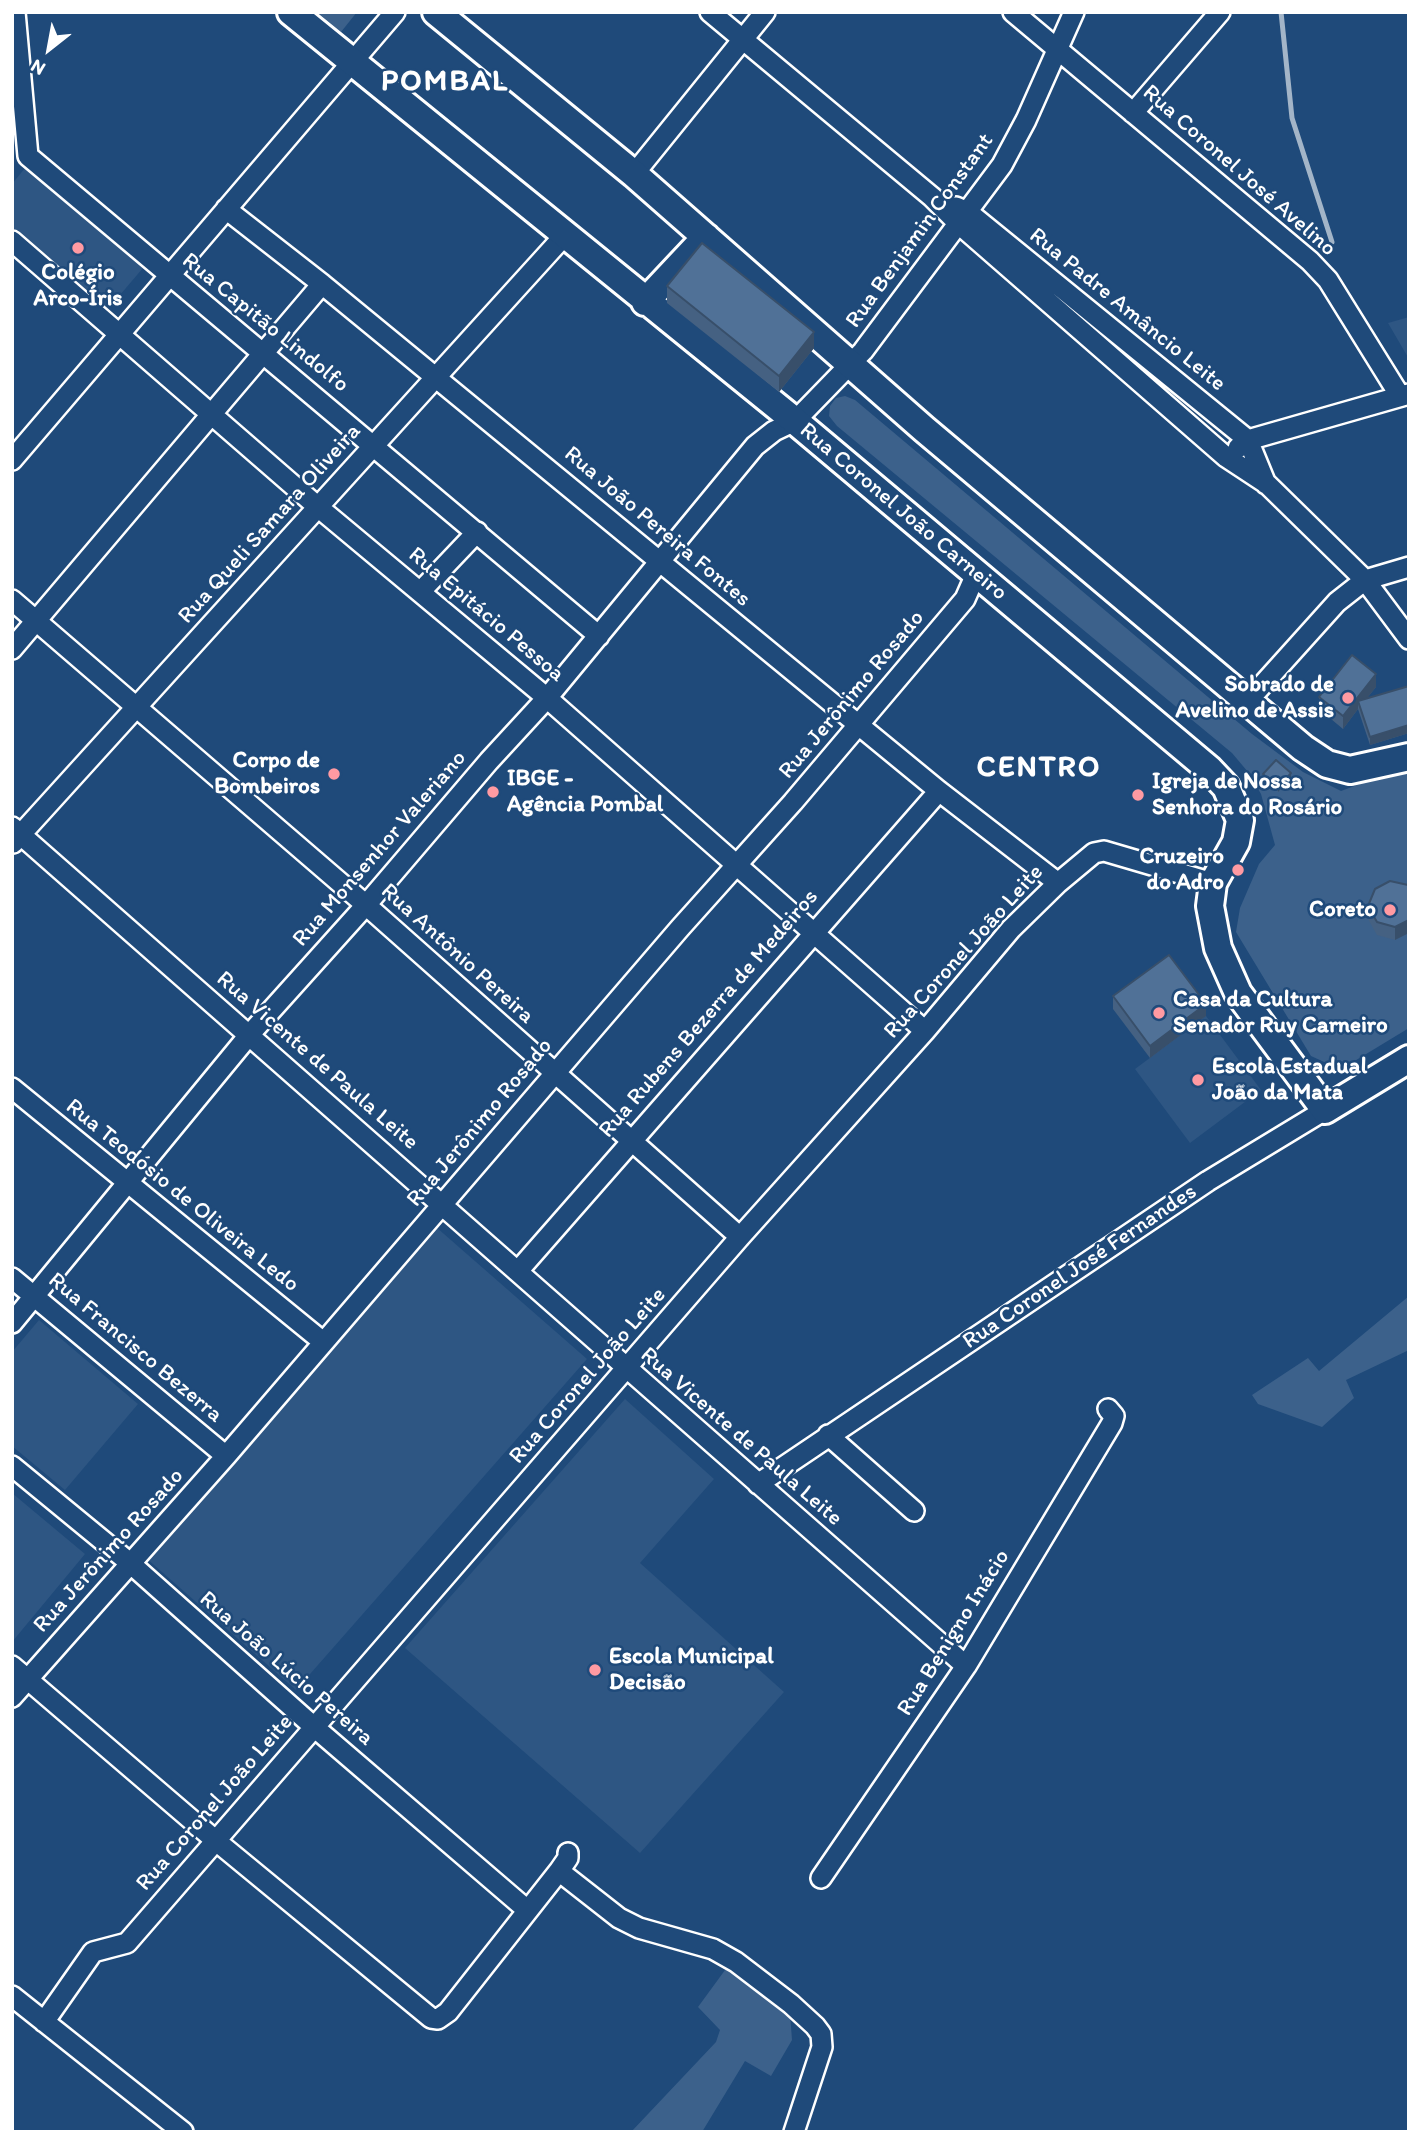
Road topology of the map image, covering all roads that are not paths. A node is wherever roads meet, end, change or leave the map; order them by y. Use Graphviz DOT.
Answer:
graph roads {
  1 [pos="15,12"];
  2 [pos="291,12"];
  3 [pos="395,12"];
  4 [pos="436,12"];
  5 [pos="710,12"];
  6 [pos="765,12"];
  7 [pos="1013,12"];
  8 [pos="1074,12"];
  9 [pos="1220,12"];
  10 [pos="743,39"];
  11 [pos="1059,49"];
  12 [pos="353,61"];
  13 [pos="1133,113"];
  14 [pos="634,174"];
  15 [pos="226,209"];
  16 [pos="964,218"];
  17 [pos="564,236"];
  18 [pos="706,237"];
  19 [pos="12,241"];
  20 [pos="169,276"];
  21 [pos="322,284"];
  22 [pos="645,302"];
  23 [pos="118,334"];
  24 [pos="264,352"];
  25 [pos="852,363"];
  26 [pos="436,377"];
  27 [pos="1404,395"];
  28 [pos="211,414"];
  29 [pos="795,421"];
  30 [pos="1248,440"];
  31 [pos="374,445"];
  32 [pos="1226,457"];
  33 [pos="12,460"];
  34 [pos="1266,484"];
  35 [pos="318,507"];
  36 [pos="477,532"];
  37 [pos="660,561"];
  38 [pos="1409,567"];
  39 [pos="976,574"];
  40 [pos="1365,580"];
  41 [pos="420,592"];
  42 [pos="12,600"];
  43 [pos="37,622"];
  44 [pos="599,636"];
  45 [pos="1409,639"];
  46 [pos="12,649"];
  47 [pos="547,698"];
  48 [pos="1247,702"];
  49 [pos="136,708"];
  50 [pos="858,725"];
  51 [pos="1409,757"];
  52 [pos="939,791"];
  53 [pos="15,835"];
  54 [pos="735,866"];
  55 [pos="1058,883"];
  56 [pos="1213,883"];
  57 [pos="366,905"];
  58 [pos="811,934"];
  59 [pos="925,1031"];
  60 [pos="250,1034"];
  61 [pos="1409,1059"];
  62 [pos="554,1073"];
  63 [pos="12,1088"];
  64 [pos="1325,1110"];
  65 [pos="631,1141"];
  66 [pos="126,1182"];
  67 [pos="443,1205"];
  68 [pos="740,1237"];
  69 [pos="518,1271"];
  70 [pos="12,1278"];
  71 [pos="35,1296"];
  72 [pos="12,1323"];
  73 [pos="321,1341"];
  74 [pos="627,1369"];
  75 [pos="1108,1409"];
  76 [pos="828,1435"];
  77 [pos="226,1456"];
  78 [pos="12,1466"];
  79 [pos="758,1484"];
  80 [pos="914,1511"];
  81 [pos="130,1563"];
  82 [pos="12,1665"];
  83 [pos="966,1667"];
  84 [pos="28,1679"];
  85 [pos="12,1697"];
  86 [pos="313,1726"];
  87 [pos="215,1840"];
  88 [pos="568,1853"];
  89 [pos="559,1871"];
  90 [pos="821,1878"];
  91 [pos="526,1909"];
  92 [pos="12,1996"];
  93 [pos="44,2022"];
  94 [pos="183,2132"];
  95 [pos="794,2132"];
  1 -- 20 [label="street, Rua Capitão Lindolfo"];
  2 -- 12 [label="main road, Rua Coronel João Carneiro"];
  3 -- 12 [label="street"];
  4 -- 14 [label="main road"];
  5 -- 10 [label="street, Rua Padre Amâncio Leite"];
  6 -- 10 [label="street"];
  7 -- 11 [label="street, Rua Coronel José Avelino"];
  8 -- 11 [label="street, Rua Benjamin Constant"];
  9 -- 13 [label="street"];
  10 -- 14 [label="street"];
  10 -- 16 [label="street, Rua Padre Amâncio Leite"];
  11 -- 13 [label="street, Rua Coronel José Avelino"];
  11 -- 16 [label="street, Rua Benjamin Constant"];
  12 -- 15 [label="street"];
  12 -- 17 [label="main road, Rua Coronel João Carneiro"];
  13 -- 27 [label="street, Rua Coronel José Avelino"];
  14 -- 18 [label="main road"];
  15 -- 20 [label="street"];
  15 -- 21 [label="street, Rua João Pereira Fontes"];
  16 -- 25 [label="street, Rua Benjamin Constant"];
  16 -- 30 [label="street, Rua Padre Amâncio Leite"];
  16 -- 32 [label="street, Rua Padre Amâncio Leite"];
  17 -- 22 [label="main road, Rua Coronel João Carneiro"];
  17 -- 26 [label="street, Rua Queli Samara Oliveira"];
  18 -- 22 [label="main road"];
  18 -- 25 [label="main road"];
  19 -- 23 [label="street, Rua Epitácio Pessoa"];
  20 -- 23 [label="street"];
  20 -- 24 [label="street, Rua Capitão Lindolfo"];
  21 -- 24 [label="street"];
  21 -- 26 [label="street, Rua João Pereira Fontes"];
  22 -- 29 [label="main road, Rua Coronel João Carneiro"];
  23 -- 28 [label="street, Rua Epitácio Pessoa"];
  23 -- 33 [label="street"];
  24 -- 28 [label="street"];
  24 -- 31 [label="street, Rua Capitão Lindolfo"];
  25 -- 29 [label="street, Rua Benjamin Constant"];
  25 -- 48 [label="main road"];
  26 -- 31 [label="street, Rua Queli Samara Oliveira"];
  26 -- 37 [label="street, Rua João Pereira Fontes"];
  27 -- 30 [label="street"];
  28 -- 35 [label="street, Rua Epitácio Pessoa"];
  28 -- 43 [label="street"];
  29 -- 37 [label="street, Rua Monsenhor Valeriano"];
  29 -- 39 [label="main road, Rua Coronel João Carneiro"];
  30 -- 32 [label="street"];
  30 -- 34 [label="street, Rua Padre Amâncio Leite"];
  31 -- 35 [label="street, Rua Queli Samara Oliveira"];
  31 -- 36 [label="street, Rua Capitão Lindolfo"];
  32 -- 34 [label="street, Rua Padre Amâncio Leite"];
  34 -- 40 [label="street, Rua Padre Amâncio Leite"];
  35 -- 41 [label="street, Rua Epitácio Pessoa"];
  35 -- 49 [label="street, Rua Queli Samara Oliveira"];
  36 -- 41 [label="street"];
  36 -- 44 [label="street, Rua Capitão Lindolfo"];
  37 -- 44 [label="street, Rua Monsenhor Valeriano"];
  37 -- 50 [label="street, Rua João Pereira Fontes"];
  38 -- 40 [label="street"];
  39 -- 50 [label="street, Rua Jerônimo Rosado"];
  39 -- 56 [label="main road, Rua Coronel João Carneiro"];
  40 -- 45 [label="street, Rua Padre Amâncio Leite"];
  40 -- 48 [label="street"];
  41 -- 47 [label="street, Rua Epitácio Pessoa"];
  42 -- 43 [label="street, Rua Antônio Pereira"];
  43 -- 46 [label="street"];
  43 -- 49 [label="street, Rua Antônio Pereira"];
  44 -- 47 [label="street, Rua Monsenhor Valeriano"];
  47 -- 54 [label="street, Rua Epitácio Pessoa"];
  47 -- 57 [label="street, Rua Monsenhor Valeriano"];
  48 -- 51 [label="main road"];
  49 -- 53 [label="street, Rua Queli Samara Oliveira"];
  49 -- 57 [label="street, Rua Antônio Pereira"];
  50 -- 52 [label="street, Rua João Pereira Fontes"];
  50 -- 54 [label="street, Rua Jerônimo Rosado"];
  52 -- 55 [label="street, Rua João Pereira Fontes"];
  52 -- 58 [label="street, Rua Rubens Bezerra de Medeiros"];
  53 -- 60 [label="street, Rua Vicente de Paula Leite"];
  54 -- 58 [label="street, Rua Epitácio Pessoa"];
  54 -- 62 [label="street, Rua Jerônimo Rosado"];
  55 -- 56 [label="street, Rua Coronel João Leite"];
  55 -- 59 [label="street, Rua Coronel João Leite"];
  56 -- 64 [label="main road, Rua Coronel João Carneiro"];
  57 -- 60 [label="street, Rua Monsenhor Valeriano"];
  57 -- 62 [label="street, Rua Antônio Pereira"];
  58 -- 59 [label="street, Rua Epitácio Pessoa"];
  58 -- 65 [label="street, Rua Rubens Bezerra de Medeiros"];
  59 -- 68 [label="street, Rua Coronel João Leite"];
  60 -- 66 [label="street, Rua Monsenhor Valeriano"];
  60 -- 67 [label="street, Rua Vicente de Paula Leite"];
  61 -- 64 [label="main road, Rua Coronel José Fernandes"];
  62 -- 65 [label="street, Rua Antônio Pereira"];
  62 -- 67 [label="street, Rua Jerônimo Rosado"];
  63 -- 66 [label="street, Rua Teodósio de Oliveira Ledo"];
  64 -- 76 [label="street, Rua Coronel José Fernandes"];
  65 -- 68 [label="street, Rua Antônio Pereira"];
  65 -- 69 [label="street, Rua Rubens Bezerra de Medeiros"];
  66 -- 71 [label="street, Rua Monsenhor Valeriano"];
  66 -- 73 [label="street, Rua Teodósio de Oliveira Ledo"];
  67 -- 69 [label="street, Rua Vicente de Paula Leite"];
  67 -- 73 [label="street, Rua Jerônimo Rosado"];
  68 -- 74 [label="street, Rua Coronel João Leite"];
  69 -- 74 [label="street, Rua Vicente de Paula Leite"];
  70 -- 71 [label="street, Rua Francisco Bezerra"];
  71 -- 72 [label="street, Rua Monsenhor Valeriano"];
  71 -- 77 [label="street, Rua Francisco Bezerra"];
  73 -- 77 [label="street, Rua Jerônimo Rosado"];
  74 -- 79 [label="street, Rua Vicente de Paula Leite"];
  74 -- 86 [label="street, Rua Coronel João Leite"];
  75 -- 83 [label="street, Rua Benigno Inácio"];
  76 -- 79 [label="street, Rua Coronel José Fernandes"];
  76 -- 80 [label="street"];
  77 -- 81 [label="street, Rua Jerônimo Rosado"];
  78 -- 81 [label="street, Rua João Lúcio Pereira"];
  79 -- 83 [label="street, Rua Vicente de Paula Leite"];
  81 -- 84 [label="street, Rua Jerônimo Rosado"];
  81 -- 86 [label="street, Rua João Lúcio Pereira"];
  82 -- 84 [label="street"];
  83 -- 90 [label="street, Rua Benigno Inácio"];
  84 -- 85 [label="street, Rua Jerônimo Rosado"];
  84 -- 87 [label="street"];
  86 -- 87 [label="street, Rua Coronel João Leite"];
  86 -- 91 [label="street, Rua João Lúcio Pereira"];
  87 -- 91 [label="street"];
  87 -- 93 [label="street, Rua Coronel João Leite"];
  88 -- 89 [label="street"];
  89 -- 91 [label="street"];
  89 -- 95 [label="street"];
  92 -- 93 [label="street"];
  93 -- 94 [label="street"];
}
